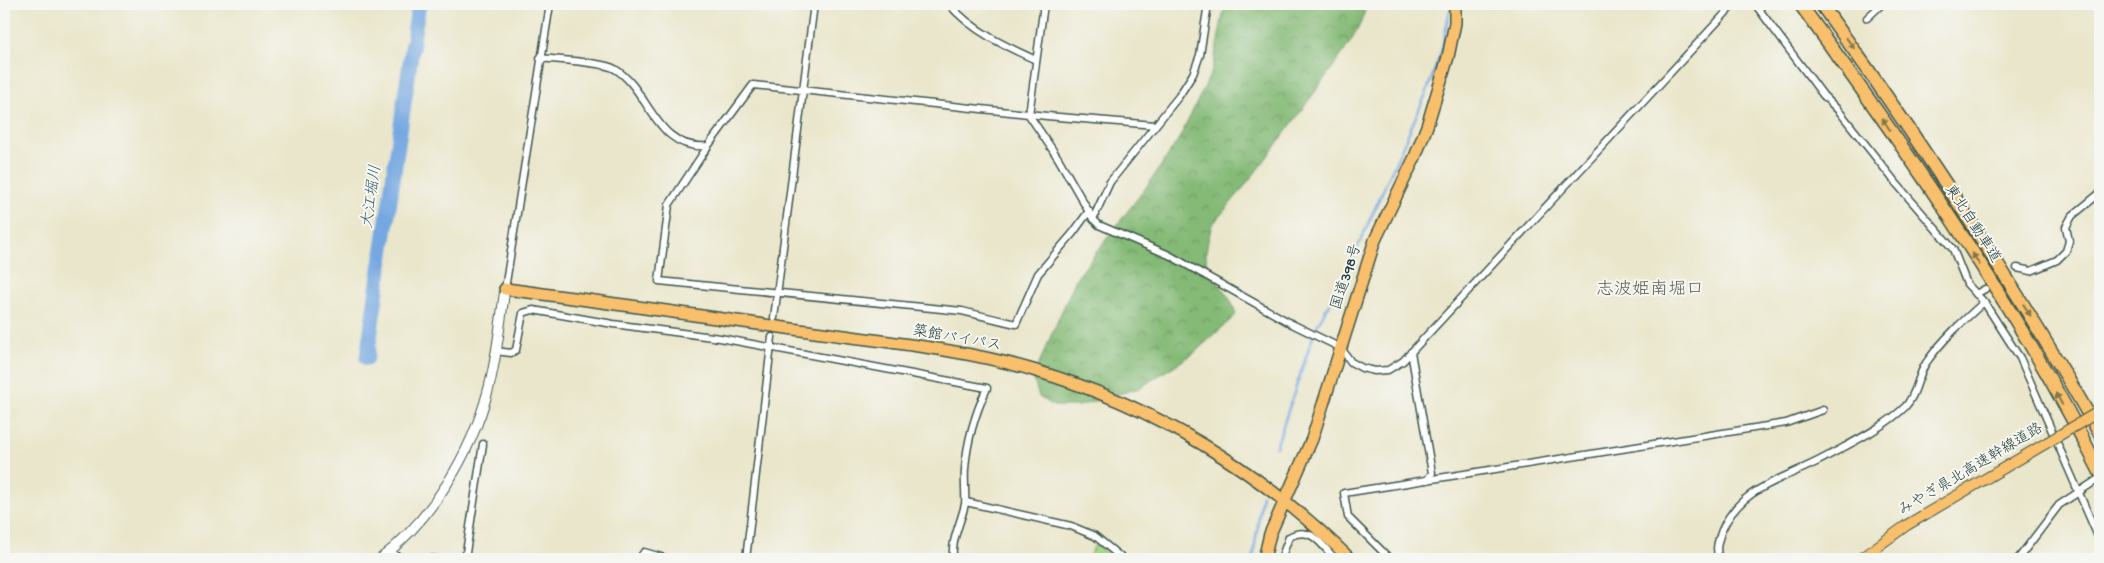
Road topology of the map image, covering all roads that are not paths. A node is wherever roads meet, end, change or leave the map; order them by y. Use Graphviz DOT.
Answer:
graph roads {
  1 [pos="550,4"];
  2 [pos="814,4"];
  3 [pos="949,4"];
  4 [pos="1044,4"];
  5 [pos="1208,4"];
  6 [pos="1455,4"];
  7 [pos="1734,4"];
  8 [pos="1754,4"];
  9 [pos="1800,4"];
  10 [pos="1821,4"];
  11 [pos="1882,4"];
  12 [pos="1867,18"];
  13 [pos="540,58"];
  14 [pos="1036,60"];
  15 [pos="802,91"];
  16 [pos="1029,114"];
  17 [pos="1155,125"];
  18 [pos="708,146"];
  19 [pos="2100,193"];
  20 [pos="1089,212"];
  21 [pos="1093,219"];
  22 [pos="2017,268"];
  23 [pos="505,289"];
  24 [pos="1985,290"];
  25 [pos="777,293"];
  26 [pos="1976,294"];
  27 [pos="1984,302"];
  28 [pos="774,318"];
  29 [pos="772,337"];
  30 [pos="1341,348"];
  31 [pos="770,349"];
  32 [pos="496,351"];
  33 [pos="1411,352"];
  34 [pos="1823,410"];
  35 [pos="2100,411"];
  36 [pos="2100,434"];
  37 [pos="483,444"];
  38 [pos="2100,472"];
  39 [pos="2100,478"];
  40 [pos="1427,480"];
  41 [pos="2078,491"];
  42 [pos="1285,500"];
  43 [pos="966,502"];
  44 [pos="2100,541"];
  45 [pos="390,552"];
  46 [pos="380,559"];
  47 [pos="402,559"];
  48 [pos="418,559"];
  49 [pos="435,559"];
  50 [pos="465,559"];
  51 [pos="639,559"];
  52 [pos="668,559"];
  53 [pos="746,559"];
  54 [pos="953,559"];
  55 [pos="1123,559"];
  56 [pos="1264,559"];
  57 [pos="1281,559"];
  58 [pos="1335,559"];
  59 [pos="1350,559"];
  60 [pos="1390,559"];
  61 [pos="1719,559"];
  62 [pos="1860,559"];
  63 [pos="2018,559"];
  1 -- 13 [label="street"];
  2 -- 15 [label="street"];
  3 -- 14 [label="street"];
  4 -- 14 [label="street"];
  5 -- 17 [label="street"];
  6 -- 30 [label="highway, 国道398号"];
  7 -- 33 [label="street"];
  8 -- 26 [label="street"];
  38 -- 9 [label="highway, 東北自動車道, one-way"];
  10 -- 36 [label="highway, 東北自動車道, one-way"];
  11 -- 12 [label="street"];
  13 -- 18 [label="street"];
  13 -- 23 [label="street"];
  14 -- 16 [label="street"];
  15 -- 16 [label="street"];
  15 -- 18 [label="street"];
  15 -- 25 [label="street"];
  16 -- 17 [label="street"];
  16 -- 20 [label="street"];
  17 -- 21 [label="street"];
  18 -- 25 [label="street"];
  19 -- 22 [label="street"];
  20 -- 21 [label="street"];
  20 -- 25 [label="street"];
  21 -- 30 [label="street"];
  23 -- 32 [label="street"];
  23 -- 42 [label="highway, 築館バイパス"];
  24 -- 26 [label="street"];
  25 -- 28 [label="street"];
  26 -- 27 [label="street"];
  27 -- 41 [label="street"];
  27 -- 61 [label="street"];
  29 -- 31 [label="street"];
  30 -- 33 [label="street"];
  30 -- 42 [label="highway, 国道398号"];
  31 -- 32 [label="street"];
  31 -- 43 [label="street"];
  31 -- 53 [label="street"];
  32 -- 45 [label="street"];
  33 -- 40 [label="street"];
  34 -- 40 [label="street"];
  35 -- 62 [label="main road, みやぎ県北高速幹線道路, bridge"];
  37 -- 50 [label="street"];
  39 -- 41 [label="street"];
  40 -- 60 [label="street"];
  41 -- 44 [label="street"];
  41 -- 63 [label="street"];
  42 -- 56 [label="highway, 国道398号"];
  42 -- 59 [label="highway, 築館バイパス"];
  43 -- 54 [label="street"];
  43 -- 55 [label="street"];
  45 -- 46 [label="street"];
  45 -- 47 [label="street"];
  48 -- 49 [label="street"];
  51 -- 52 [label="street"];
  57 -- 58 [label="street"];
}
